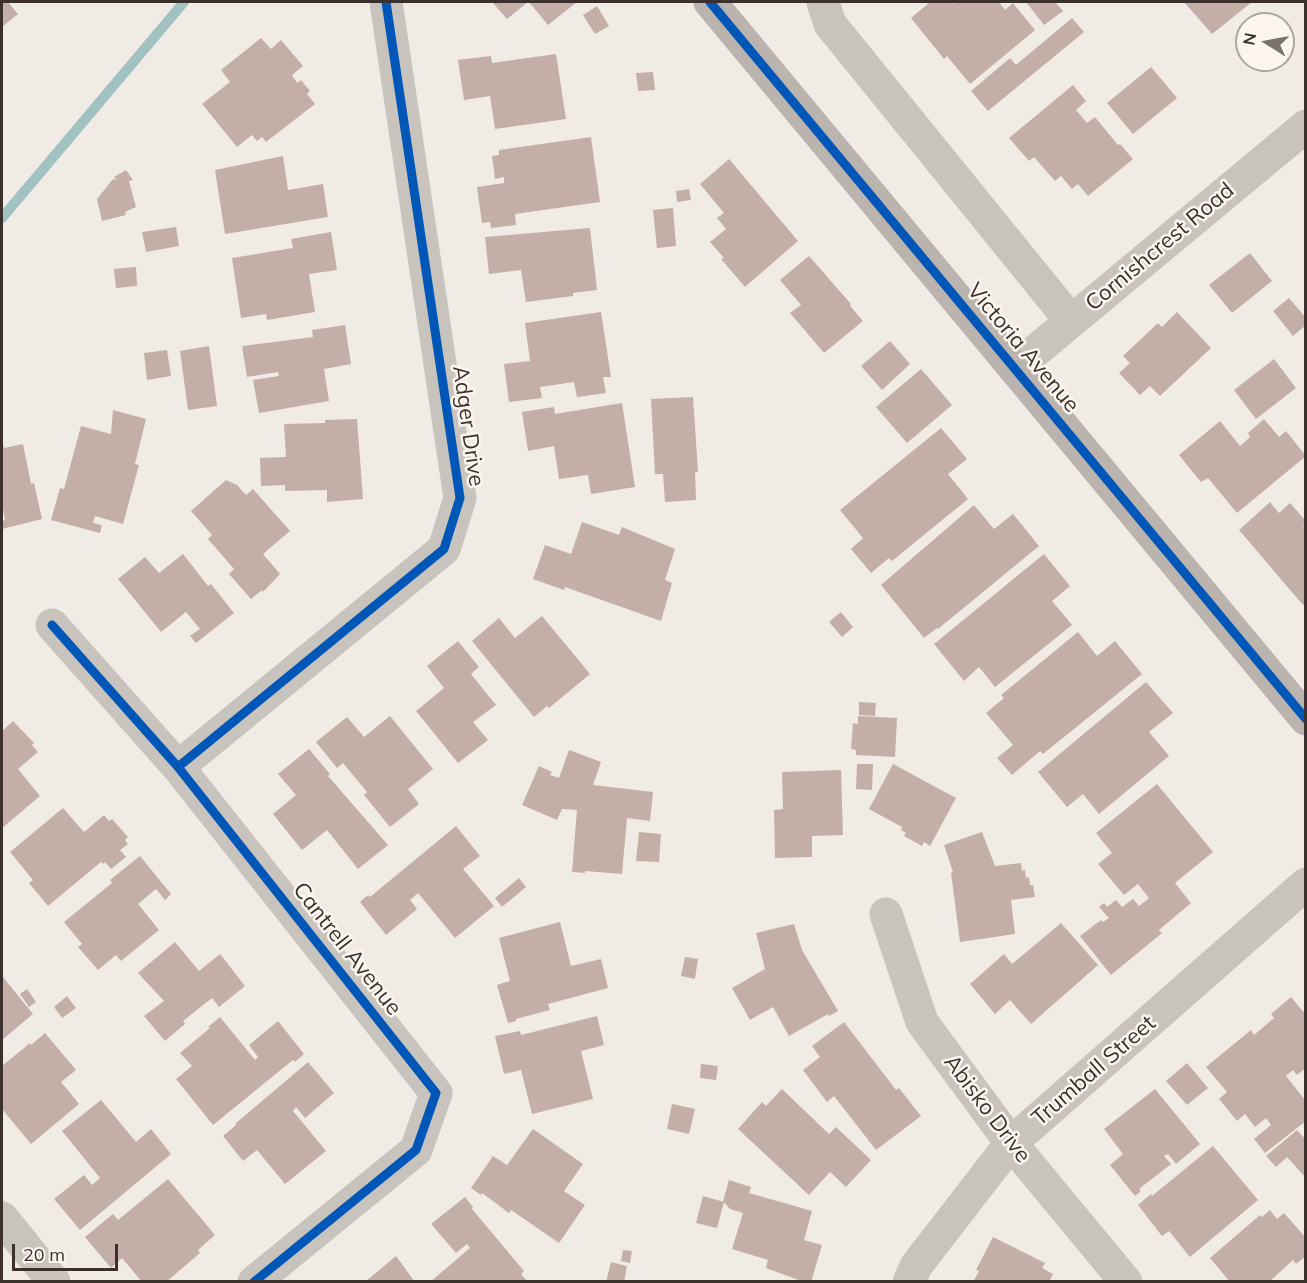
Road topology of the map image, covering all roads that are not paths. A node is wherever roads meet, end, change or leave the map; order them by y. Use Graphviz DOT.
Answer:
graph roads {
  1 [pos="386,2"];
  2 [pos="710,2"];
  3 [pos="823,2"];
  4 [pos="1305,126"];
  5 [pos="1071,321"];
  6 [pos="1015,369"];
  7 [pos="52,625"];
  8 [pos="1305,719"];
  9 [pos="178,768"];
  10 [pos="1305,884"];
  11 [pos="886,914"];
  12 [pos="1011,1143"];
  13 [pos="2,1218"];
  14 [pos="54,1281"];
  15 [pos="254,1281"];
  16 [pos="909,1281"];
  17 [pos="1126,1281"];
  1 -- 9 [label="street, Adger Drive"];
  2 -- 6 [label="street, Victoria Avenue"];
  3 -- 5 [label="street"];
  4 -- 5 [label="street, Cornishcrest Road"];
  5 -- 6 [label="street, Cornishcrest Road"];
  6 -- 8 [label="street, Victoria Avenue"];
  7 -- 9 [label="street, Cantrell Avenue"];
  9 -- 15 [label="street, Cantrell Avenue"];
  10 -- 12 [label="street, Trumball Street"];
  11 -- 12 [label="street, Abisko Drive"];
  12 -- 16 [label="street, Trumball Street"];
  12 -- 17 [label="street, Abisko Drive"];
  13 -- 14 [label="street"];
}
